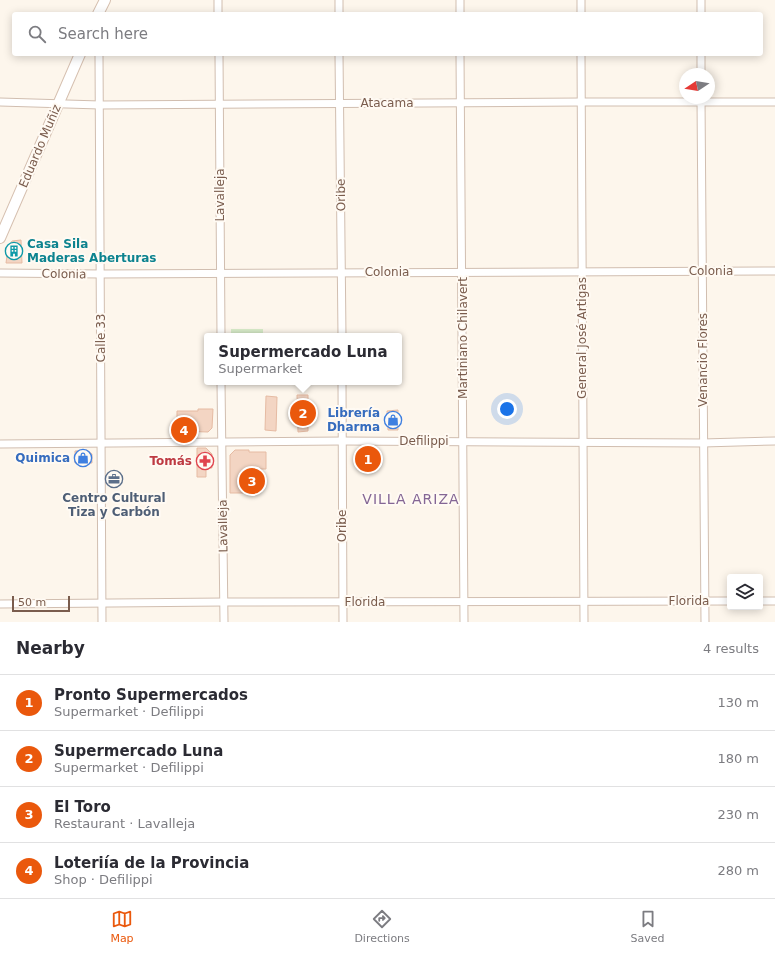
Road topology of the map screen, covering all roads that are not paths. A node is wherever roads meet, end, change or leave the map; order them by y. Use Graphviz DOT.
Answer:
graph roads {
  1 [pos="105,0"];
  2 [pos="218,0"];
  3 [pos="339,0"];
  4 [pos="460,0"];
  5 [pos="581,0"];
  6 [pos="701,0"];
  7 [pos="99,12"];
  8 [pos="218,12"];
  9 [pos="339,12"];
  10 [pos="460,12"];
  11 [pos="581,12"];
  12 [pos="701,12"];
  13 [pos="79,56"];
  14 [pos="99,56"];
  15 [pos="219,56"];
  16 [pos="339,56"];
  17 [pos="460,56"];
  18 [pos="581,56"];
  19 [pos="701,56"];
  20 [pos="701,68"];
  21 [pos="679,100"];
  22 [pos="715,100"];
  23 [pos="0,102"];
  24 [pos="581,102"];
  25 [pos="775,102"];
  26 [pos="340,103"];
  27 [pos="461,103"];
  28 [pos="58,104"];
  29 [pos="219,104"];
  30 [pos="701,104"];
  31 [pos="100,105"];
  32 [pos="0,238"];
  33 [pos="582,271"];
  34 [pos="703,271"];
  35 [pos="775,271"];
  36 [pos="463,272"];
  37 [pos="0,273"];
  38 [pos="220,273"];
  39 [pos="341,273"];
  40 [pos="101,274"];
  41 [pos="221,333"];
  42 [pos="342,333"];
  43 [pos="221,385"];
  44 [pos="342,385"];
  45 [pos="342,441"];
  46 [pos="775,441"];
  47 [pos="221,442"];
  48 [pos="462,442"];
  49 [pos="582,442"];
  50 [pos="101,443"];
  51 [pos="703,443"];
  52 [pos="0,444"];
  53 [pos="775,600"];
  54 [pos="705,601"];
  55 [pos="727,601"];
  56 [pos="763,601"];
  57 [pos="224,602"];
  58 [pos="343,602"];
  59 [pos="464,602"];
  60 [pos="584,602"];
  61 [pos="0,604"];
  62 [pos="102,604"];
  63 [pos="102,622"];
  64 [pos="224,622"];
  65 [pos="343,622"];
  66 [pos="464,622"];
  67 [pos="584,622"];
  68 [pos="705,622"];
  1 -- 7 [label="street"];
  2 -- 8 [label="street"];
  3 -- 9 [label="street"];
  4 -- 10 [label="street"];
  5 -- 11 [label="street"];
  6 -- 12 [label="street"];
  13 -- 28 [label="street, Eduardo Muñiz"];
  14 -- 31 [label="street, Calle 33"];
  15 -- 29 [label="street, Lavalleja"];
  16 -- 26 [label="street, Oribe"];
  17 -- 27 [label="street, Martiniano Chilavert"];
  18 -- 24 [label="street, General José Artigas"];
  19 -- 20 [label="street"];
  21 -- 24 [label="street, Atacama"];
  22 -- 25 [label="street, Atacama"];
  23 -- 28 [label="street, Atacama"];
  24 -- 27 [label="street, Atacama"];
  24 -- 33 [label="street, General José Artigas"];
  26 -- 27 [label="street, Atacama"];
  26 -- 29 [label="street, Atacama"];
  26 -- 39 [label="street, Oribe"];
  27 -- 36 [label="street, Martiniano Chilavert"];
  28 -- 31 [label="street, Atacama"];
  28 -- 32 [label="street, Eduardo Muñiz"];
  29 -- 31 [label="street, Atacama"];
  29 -- 38 [label="street, Lavalleja"];
  30 -- 34 [label="street, Venancio Flores"];
  31 -- 40 [label="street, Calle 33"];
  33 -- 34 [label="street, Colonia"];
  33 -- 36 [label="street, Colonia"];
  33 -- 49 [label="street, General José Artigas"];
  34 -- 35 [label="street, Colonia"];
  34 -- 51 [label="street, Venancio Flores"];
  36 -- 39 [label="street, Colonia"];
  36 -- 48 [label="street, Martiniano Chilavert"];
  37 -- 40 [label="street, Colonia"];
  38 -- 39 [label="street, Colonia"];
  38 -- 40 [label="street, Colonia"];
  38 -- 41 [label="street, Lavalleja"];
  39 -- 42 [label="street, Oribe"];
  40 -- 50 [label="street, Calle 33"];
  43 -- 47 [label="street, Lavalleja"];
  44 -- 45 [label="street, Oribe"];
  45 -- 47 [label="street, Defilippi"];
  45 -- 48 [label="street, Defilippi"];
  45 -- 58 [label="street, Oribe"];
  46 -- 51 [label="street, Defilippi"];
  47 -- 50 [label="street, Defilippi"];
  47 -- 57 [label="street, Lavalleja"];
  48 -- 49 [label="street, Defilippi"];
  48 -- 59 [label="street, Martiniano Chilavert"];
  49 -- 51 [label="street, Defilippi"];
  49 -- 60 [label="street, General José Artigas"];
  50 -- 52 [label="street, Defilippi"];
  50 -- 62 [label="street, Calle 33"];
  51 -- 54 [label="street, Venancio Flores"];
  53 -- 56 [label="street"];
  54 -- 55 [label="street, Florida"];
  54 -- 60 [label="street, Florida"];
  54 -- 68 [label="street, Venancio Flores"];
  57 -- 58 [label="street, Florida"];
  57 -- 62 [label="street, Florida"];
  57 -- 64 [label="street, Lavalleja"];
  58 -- 59 [label="street, Florida"];
  58 -- 65 [label="street, Oribe"];
  59 -- 60 [label="street, Florida"];
  59 -- 66 [label="street, Martiniano Chilavert"];
  60 -- 67 [label="street, General José Artigas"];
  61 -- 62 [label="street, Florida"];
  62 -- 63 [label="street, Calle 33"];
}
